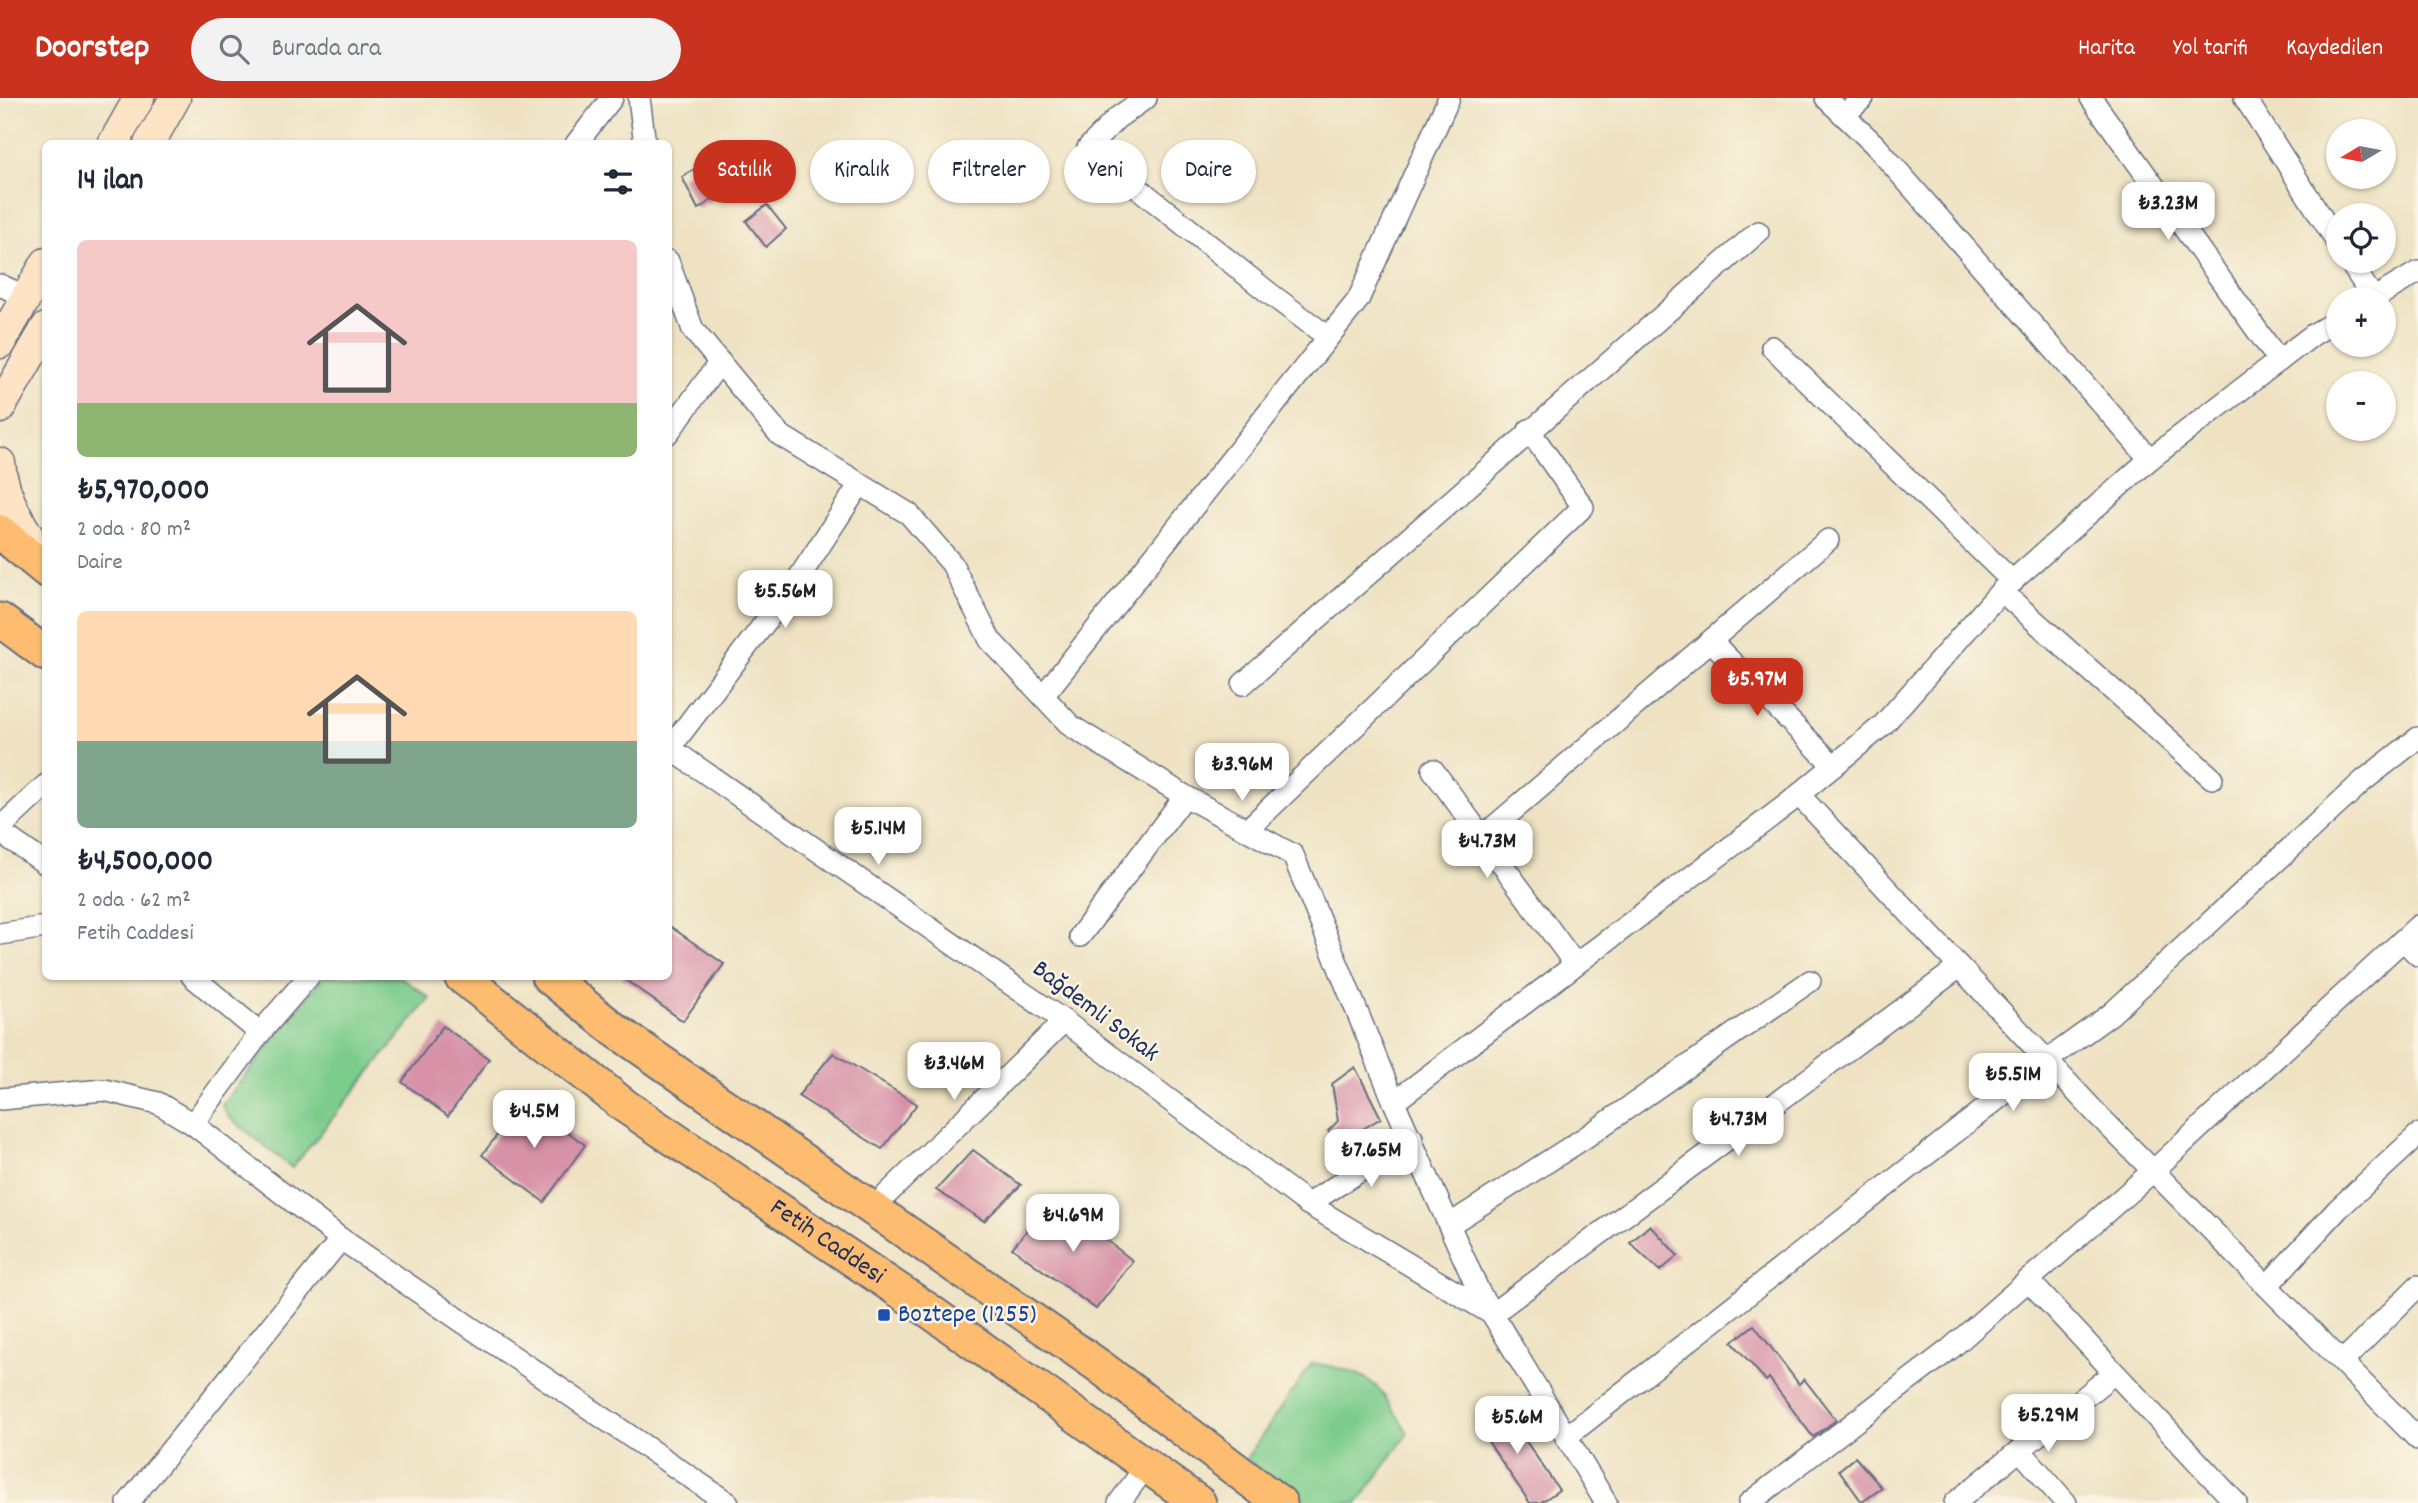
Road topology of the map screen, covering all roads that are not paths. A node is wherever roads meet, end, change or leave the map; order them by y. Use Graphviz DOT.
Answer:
graph roads {
  1 [pos="139,98"];
  2 [pos="175,98"];
  3 [pos="612,98"];
  4 [pos="639,98"];
  5 [pos="1146,98"];
  6 [pos="1448,98"];
  7 [pos="1826,98"];
  8 [pos="1863,98"];
  9 [pos="2091,98"];
  10 [pos="2252,100"];
  11 [pos="1844,115"];
  12 [pos="115,140"];
  13 [pos="151,140"];
  14 [pos="579,140"];
  15 [pos="644,140"];
  16 [pos="2326,223"];
  17 [pos="1758,232"];
  18 [pos="42,266"];
  19 [pos="672,272"];
  20 [pos="2418,272"];
  21 [pos="2393,287"];
  22 [pos="13,291"];
  23 [pos="2326,328"];
  24 [pos="42,335"];
  25 [pos="1328,337"];
  26 [pos="0,343"];
  27 [pos="1772,347"];
  28 [pos="2279,361"];
  29 [pos="720,362"];
  30 [pos="6,397"];
  31 [pos="672,428"];
  32 [pos="0,429"];
  33 [pos="1529,430"];
  34 [pos="2150,459"];
  35 [pos="0,463"];
  36 [pos="860,484"];
  37 [pos="0,532"];
  38 [pos="1828,540"];
  39 [pos="42,556"];
  40 [pos="42,567"];
  41 [pos="2007,587"];
  42 [pos="6,628"];
  43 [pos="1711,641"];
  44 [pos="42,651"];
  45 [pos="1242,684"];
  46 [pos="1043,696"];
  47 [pos="2418,738"];
  48 [pos="672,743"];
  49 [pos="672,749"];
  50 [pos="1834,766"];
  51 [pos="1433,771"];
  52 [pos="2212,778"];
  53 [pos="42,789"];
  54 [pos="1799,795"];
  55 [pos="1185,796"];
  56 [pos="0,830"];
  57 [pos="1247,830"];
  58 [pos="1482,837"];
  59 [pos="42,861"];
  60 [pos="42,928"];
  61 [pos="0,934"];
  62 [pos="1080,936"];
  63 [pos="2413,940"];
  64 [pos="1575,964"];
  65 [pos="1958,968"];
  66 [pos="197,980"];
  67 [pos="306,980"];
  68 [pos="466,980"];
  69 [pos="553,980"];
  70 [pos="1810,981"];
  71 [pos="1064,1021"];
  72 [pos="260,1033"];
  73 [pos="2046,1061"];
  74 [pos="0,1099"];
  75 [pos="1394,1102"];
  76 [pos="193,1124"];
  77 [pos="2418,1135"];
  78 [pos="1412,1138"];
  79 [pos="2154,1171"];
  80 [pos="1308,1204"];
  81 [pos="871,1210"];
  82 [pos="1448,1225"];
  83 [pos="341,1239"];
  84 [pos="2028,1280"];
  85 [pos="2267,1286"];
  86 [pos="2418,1286"];
  87 [pos="1492,1314"];
  88 [pos="2342,1362"];
  89 [pos="2114,1373"];
  90 [pos="1566,1437"];
  91 [pos="2418,1439"];
  92 [pos="2020,1450"];
  93 [pos="1147,1465"];
  94 [pos="128,1503"];
  95 [pos="728,1503"];
  96 [pos="1119,1503"];
  97 [pos="1199,1503"];
  98 [pos="1280,1503"];
  99 [pos="1605,1503"];
  100 [pos="1749,1503"];
  101 [pos="1955,1503"];
  102 [pos="2066,1503"];
  103 [pos="2236,1503"];
  1 -- 12 [label="main road"];
  2 -- 13 [label="main road"];
  3 -- 14 [label="street"];
  4 -- 15 [label="street"];
  5 -- 25 [label="street"];
  6 -- 25 [label="street"];
  7 -- 11 [label="street"];
  8 -- 11 [label="street"];
  9 -- 28 [label="street"];
  10 -- 16 [label="street"];
  11 -- 34 [label="street"];
  17 -- 33 [label="street"];
  18 -- 22 [label="main road"];
  19 -- 29 [label="street"];
  20 -- 21 [label="street"];
  22 -- 26 [label="main road"];
  23 -- 28 [label="street"];
  24 -- 30 [label="main road"];
  25 -- 46 [label="street"];
  27 -- 41 [label="street"];
  28 -- 34 [label="street"];
  29 -- 31 [label="street"];
  29 -- 36 [label="street"];
  30 -- 32 [label="main road"];
  33 -- 45 [label="street"];
  33 -- 57 [label="street"];
  34 -- 41 [label="street"];
  35 -- 39 [label="main road"];
  36 -- 46 [label="street"];
  36 -- 48 [label="street"];
  37 -- 40 [label="main road"];
  38 -- 43 [label="street"];
  41 -- 50 [label="street"];
  41 -- 52 [label="street"];
  42 -- 44 [label="main road"];
  43 -- 50 [label="street"];
  43 -- 58 [label="street"];
  46 -- 55 [label="street"];
  47 -- 73 [label="street"];
  49 -- 71 [label="street, Bağdemli Sokak"];
  50 -- 54 [label="street"];
  51 -- 58 [label="street"];
  53 -- 56 [label="street"];
  54 -- 64 [label="street"];
  54 -- 65 [label="street"];
  55 -- 57 [label="street"];
  55 -- 62 [label="street"];
  56 -- 59 [label="street"];
  57 -- 75 [label="street"];
  58 -- 64 [label="street"];
  60 -- 61 [label="street"];
  63 -- 79 [label="street"];
  64 -- 75 [label="street"];
  65 -- 73 [label="street"];
  65 -- 87 [label="street"];
  66 -- 72 [label="street"];
  67 -- 72 [label="street"];
  68 -- 93 [label="main road, Fetih Caddesi"];
  69 -- 81 [label="main road, Fetih Caddesi"];
  70 -- 82 [label="street"];
  71 -- 80 [label="street, Bağdemli Sokak"];
  71 -- 81 [label="street"];
  72 -- 76 [label="street"];
  73 -- 79 [label="street"];
  73 -- 90 [label="street"];
  74 -- 76 [label="street"];
  75 -- 78 [label="street"];
  76 -- 83 [label="street"];
  77 -- 85 [label="street"];
  78 -- 80 [label="street"];
  78 -- 82 [label="street"];
  79 -- 84 [label="street"];
  79 -- 85 [label="street"];
  80 -- 87 [label="street, Bağdemli Sokak"];
  81 -- 98 [label="main road, Fetih Caddesi"];
  82 -- 87 [label="street"];
  83 -- 94 [label="street"];
  83 -- 95 [label="street"];
  84 -- 89 [label="street"];
  84 -- 100 [label="street"];
  85 -- 88 [label="street"];
  86 -- 88 [label="street"];
  87 -- 90 [label="street"];
  88 -- 91 [label="street"];
  89 -- 92 [label="street"];
  89 -- 103 [label="street"];
  90 -- 99 [label="street"];
  92 -- 101 [label="street"];
  92 -- 102 [label="street"];
  93 -- 96 [label="street"];
  93 -- 97 [label="main road, Fetih Caddesi"];
}
